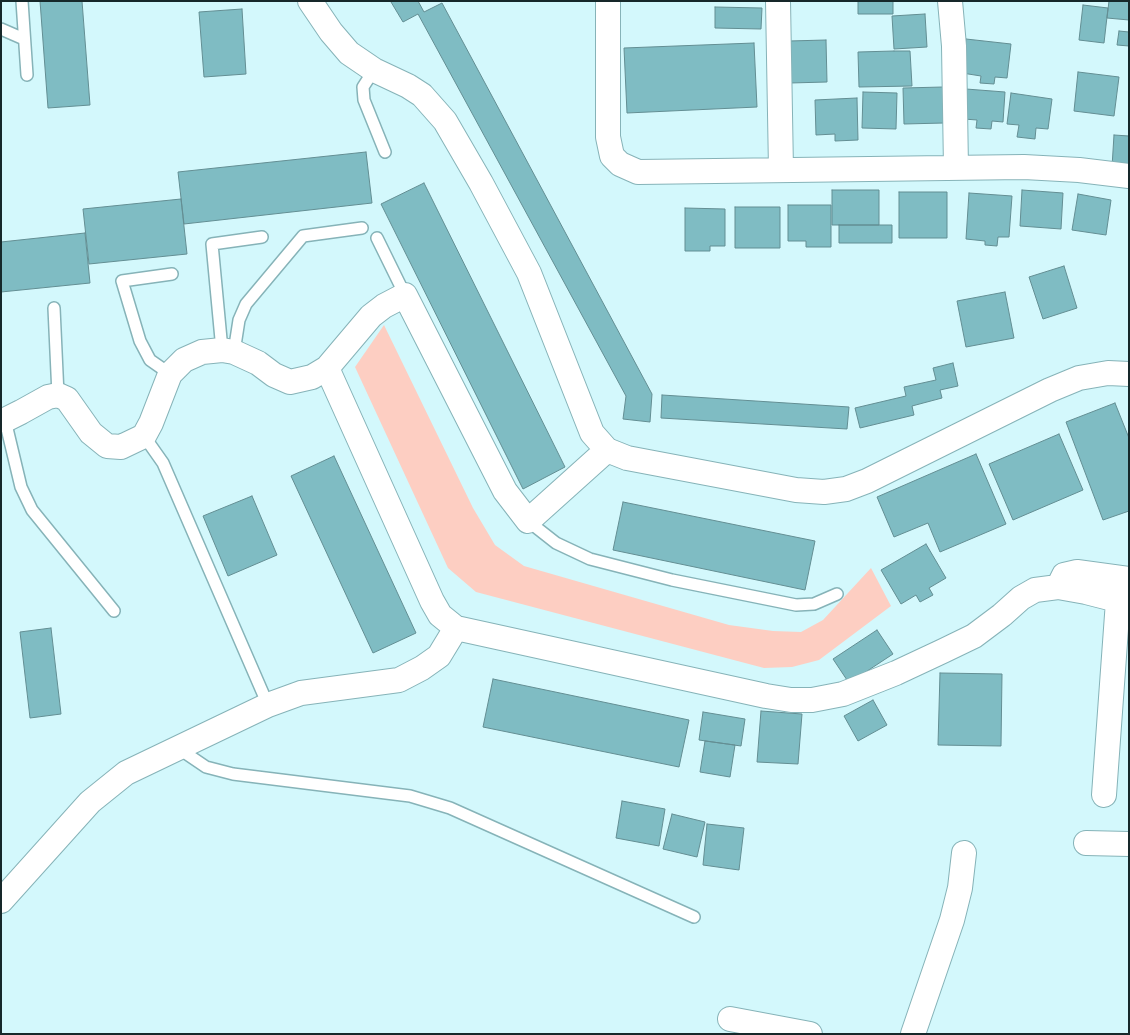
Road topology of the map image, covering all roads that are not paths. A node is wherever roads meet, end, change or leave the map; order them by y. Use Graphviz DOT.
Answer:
graph roads {
  1 [pos="22,1"];
  2 [pos="310,1"];
  3 [pos="608,1"];
  4 [pos="778,1"];
  5 [pos="950,1"];
  6 [pos="1,29"];
  7 [pos="24,39"];
  8 [pos="374,70"];
  9 [pos="27,76"];
  10 [pos="384,152"];
  11 [pos="956,168"];
  12 [pos="781,170"];
  13 [pos="1129,176"];
  14 [pos="362,228"];
  15 [pos="262,237"];
  16 [pos="377,238"];
  17 [pos="172,274"];
  18 [pos="405,295"];
  19 [pos="54,308"];
  20 [pos="228,351"];
  21 [pos="327,368"];
  22 [pos="170,374"];
  23 [pos="1129,374"];
  24 [pos="58,395"];
  25 [pos="3,420"];
  26 [pos="144,436"];
  27 [pos="607,450"];
  28 [pos="528,521"];
  29 [pos="1129,578"];
  30 [pos="1058,587"];
  31 [pos="837,594"];
  32 [pos="1123,602"];
  33 [pos="114,611"];
  34 [pos="456,628"];
  35 [pos="268,705"];
  36 [pos="178,748"];
  37 [pos="1104,795"];
  38 [pos="1086,843"];
  39 [pos="1129,844"];
  40 [pos="964,853"];
  41 [pos="1,901"];
  42 [pos="694,917"];
  43 [pos="730,1019"];
  44 [pos="810,1034"];
  45 [pos="913,1034"];
  1 -- 7 [label="lane"];
  2 -- 8 [label="street"];
  3 -- 12 [label="street"];
  4 -- 12 [label="street"];
  5 -- 11 [label="street"];
  6 -- 7 [label="lane"];
  7 -- 9 [label="lane"];
  8 -- 10 [label="lane"];
  8 -- 27 [label="street"];
  11 -- 12 [label="street"];
  11 -- 13 [label="street"];
  14 -- 20 [label="lane"];
  15 -- 20 [label="lane"];
  16 -- 18 [label="lane"];
  17 -- 22 [label="lane"];
  18 -- 21 [label="street"];
  18 -- 28 [label="street"];
  19 -- 24 [label="lane"];
  20 -- 21 [label="street"];
  20 -- 22 [label="street"];
  21 -- 34 [label="street"];
  22 -- 26 [label="street"];
  23 -- 27 [label="street"];
  24 -- 25 [label="street"];
  24 -- 26 [label="street"];
  25 -- 33 [label="lane"];
  26 -- 35 [label="lane"];
  27 -- 28 [label="street"];
  28 -- 31 [label="lane"];
  29 -- 30 [label="street"];
  30 -- 32 [label="street"];
  30 -- 34 [label="street"];
  32 -- 37 [label="street"];
  34 -- 35 [label="street"];
  35 -- 36 [label="street"];
  36 -- 41 [label="street"];
  36 -- 42 [label="lane"];
  38 -- 39 [label="street"];
  40 -- 45 [label="street"];
  43 -- 44 [label="street"];
}
